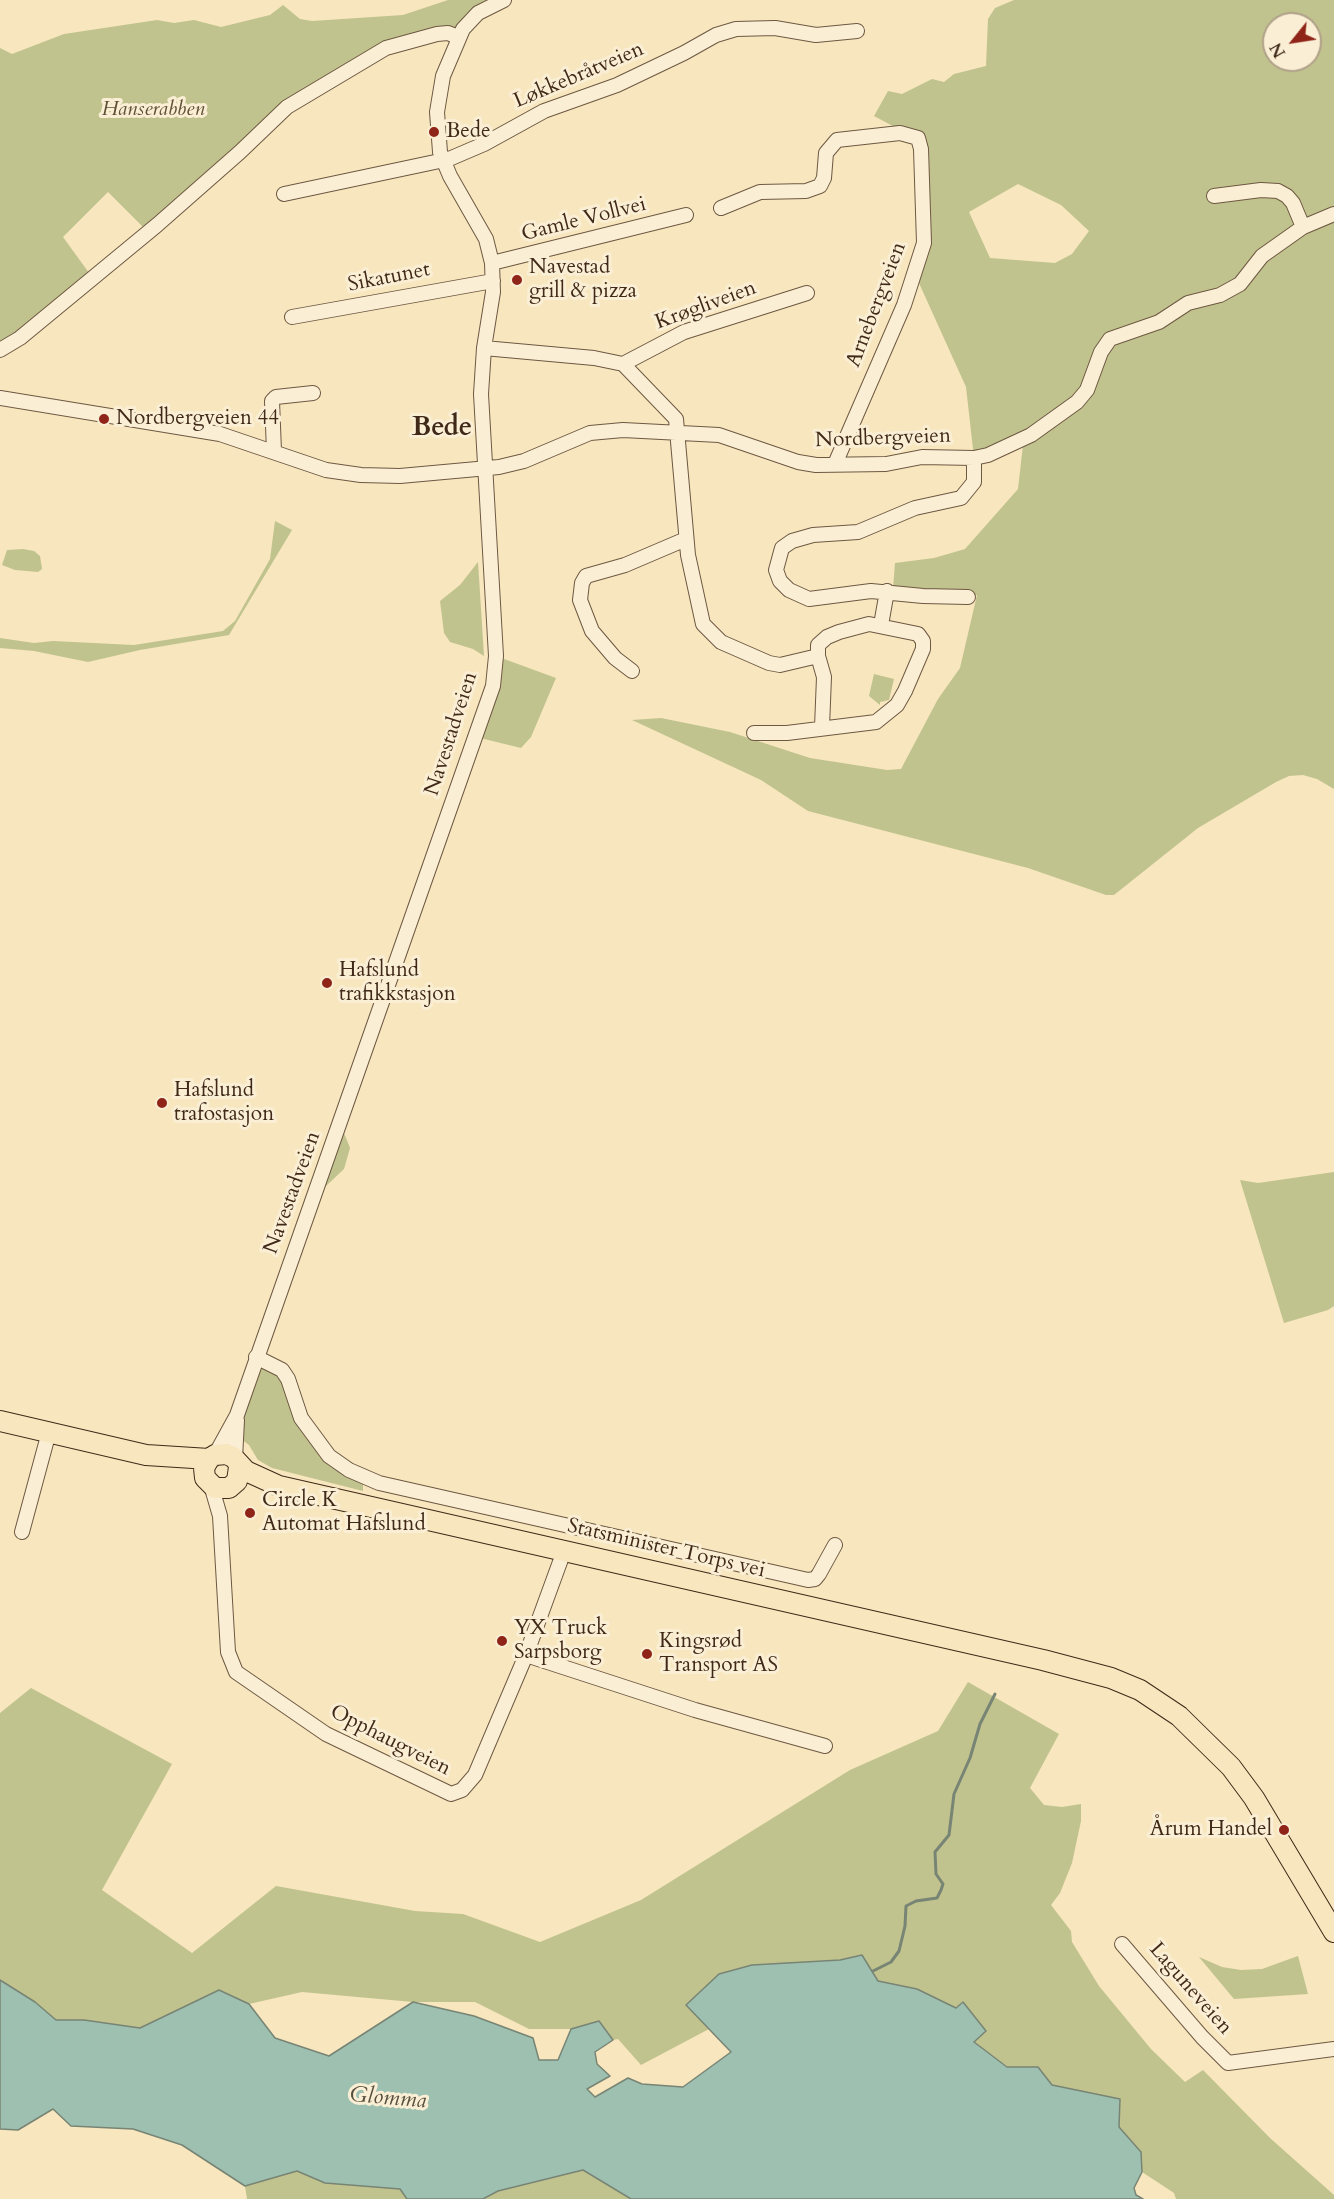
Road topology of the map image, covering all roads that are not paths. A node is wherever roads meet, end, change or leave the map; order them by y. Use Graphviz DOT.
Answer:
graph roads {
  1 [pos="504,0"];
  2 [pos="857,30"];
  3 [pos="458,37"];
  4 [pos="443,159"];
  5 [pos="284,194"];
  6 [pos="1214,196"];
  7 [pos="721,208"];
  8 [pos="1334,214"];
  9 [pos="686,215"];
  10 [pos="1303,227"];
  11 [pos="492,263"];
  12 [pos="493,281"];
  13 [pos="807,293"];
  14 [pos="292,317"];
  15 [pos="484,348"];
  16 [pos="0,350"];
  17 [pos="623,364"];
  18 [pos="313,393"];
  19 [pos="0,398"];
  20 [pos="679,432"];
  21 [pos="274,451"];
  22 [pos="974,458"];
  23 [pos="835,464"];
  24 [pos="484,468"];
  25 [pos="686,539"];
  26 [pos="886,591"];
  27 [pos="968,597"];
  28 [pos="881,625"];
  29 [pos="818,656"];
  30 [pos="632,671"];
  31 [pos="822,727"];
  32 [pos="754,732"];
  33 [pos="256,1357"];
  34 [pos="237,1414"];
  35 [pos="0,1421"];
  36 [pos="49,1432"];
  37 [pos="222,1472"];
  38 [pos="22,1532"];
  39 [pos="835,1545"];
  40 [pos="564,1551"];
  41 [pos="526,1655"];
  42 [pos="825,1746"];
  43 [pos="1334,1932"];
  44 [pos="1122,1944"];
  45 [pos="1334,2049"];
  1 -- 3 [label="street, Navestadveien"];
  2 -- 4 [label="street, Løkkebråtveien"];
  3 -- 4 [label="street, Navestadveien"];
  3 -- 16 [label="street"];
  4 -- 5 [label="street, Løkkebråtveien"];
  4 -- 11 [label="street, Navestadveien"];
  6 -- 10 [label="street"];
  7 -- 23 [label="street, Arnebergveien"];
  8 -- 10 [label="street, Nordbergveien"];
  9 -- 11 [label="street, Gamle Vollvei"];
  10 -- 22 [label="street, Nordbergveien"];
  11 -- 12 [label="street, Navestadveien"];
  12 -- 14 [label="street, Sikatunet"];
  12 -- 15 [label="street, Navestadveien"];
  13 -- 17 [label="street, Krøgliveien"];
  15 -- 17 [label="street"];
  15 -- 24 [label="street, Navestadveien"];
  17 -- 20 [label="street"];
  18 -- 21 [label="street"];
  19 -- 21 [label="street, Nordbergveien"];
  20 -- 23 [label="street, Nordbergveien"];
  20 -- 24 [label="street, Nordbergveien"];
  20 -- 25 [label="street"];
  21 -- 24 [label="street, Nordbergveien"];
  22 -- 23 [label="street, Nordbergveien"];
  22 -- 26 [label="street"];
  24 -- 33 [label="street, Navestadveien"];
  25 -- 29 [label="street"];
  25 -- 30 [label="street"];
  26 -- 27 [label="street"];
  26 -- 28 [label="street"];
  28 -- 29 [label="street"];
  28 -- 31 [label="street"];
  29 -- 31 [label="street"];
  31 -- 32 [label="street"];
  33 -- 34 [label="street, Navestadveien"];
  33 -- 39 [label="street"];
  34 -- 37 [label="street, Navestadveien"];
  34 -- 37 [label="street, Navestadveien"];
  35 -- 36 [label="highway, Statsminister Torps vei"];
  36 -- 37 [label="highway, Statsminister Torps vei"];
  36 -- 38 [label="street"];
  37 -- 40 [label="highway, Statsminister Torps vei"];
  37 -- 41 [label="street, Opphaugveien"];
  40 -- 41 [label="street, Opphaugveien"];
  40 -- 43 [label="highway, Statsminister Torps vei"];
  41 -- 42 [label="street"];
  44 -- 45 [label="street, Laguneveien"];
}
